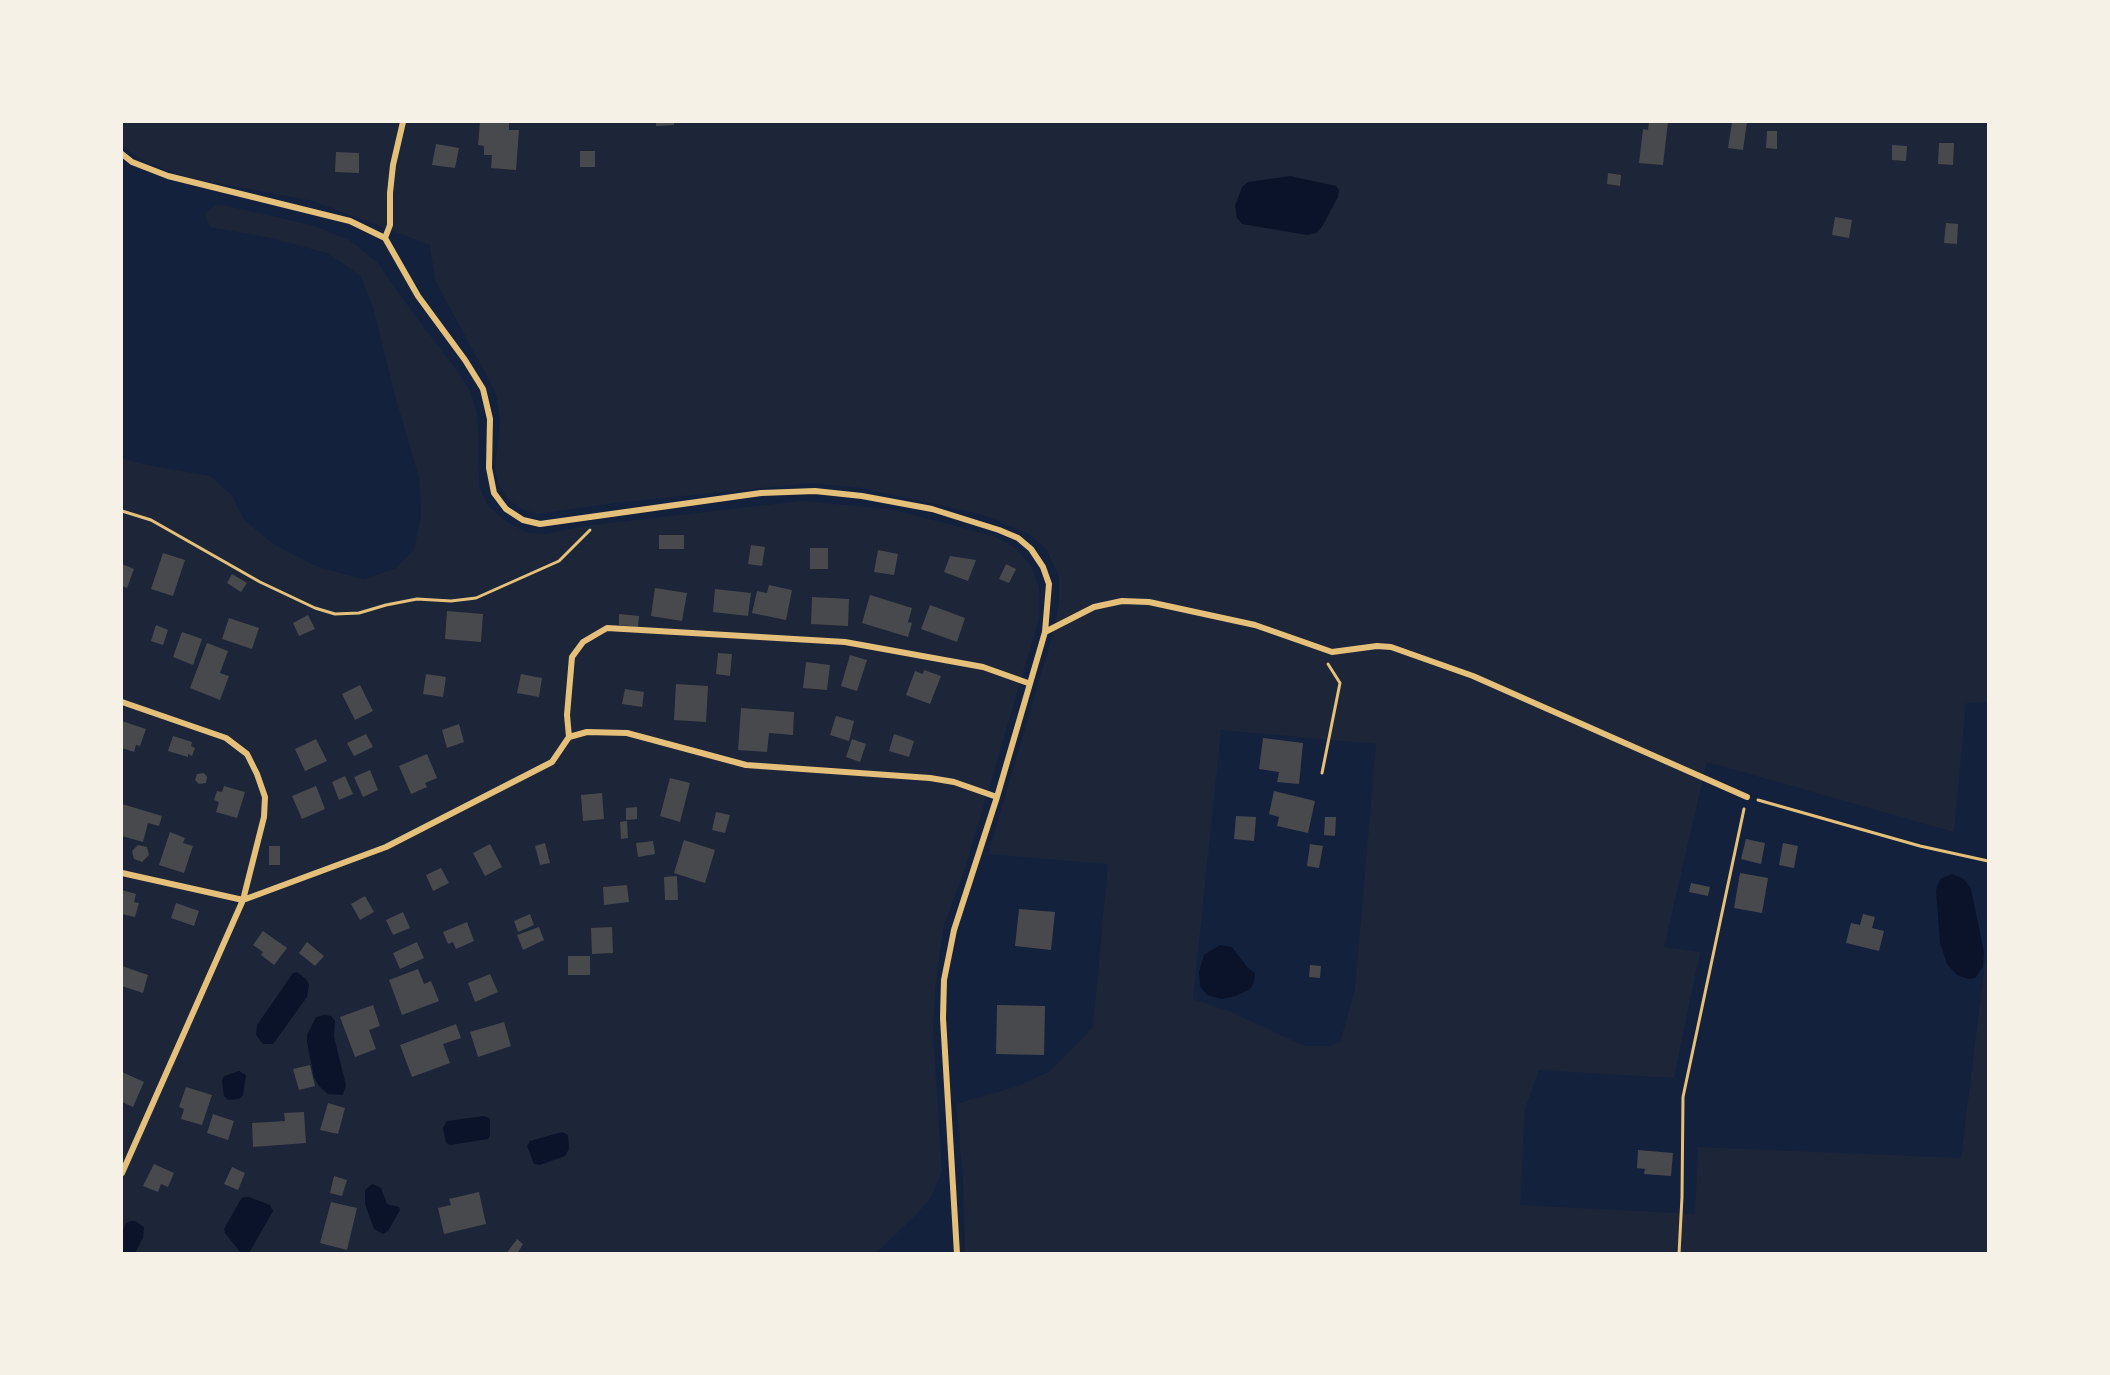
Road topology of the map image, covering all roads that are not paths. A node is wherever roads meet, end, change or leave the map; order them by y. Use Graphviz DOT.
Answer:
graph roads {
  1 [pos="403,122"];
  2 [pos="122,154"];
  3 [pos="385,238"];
  4 [pos="1045,632"];
  5 [pos="1028,683"];
  6 [pos="122,702"];
  7 [pos="569,737"];
  8 [pos="997,797"];
  9 [pos="1747,797"];
  10 [pos="122,873"];
  11 [pos="243,900"];
  12 [pos="122,1173"];
  13 [pos="957,1254"];
  1 -- 3 [label="street"];
  2 -- 3 [label="street"];
  3 -- 4 [label="street"];
  4 -- 5 [label="street"];
  4 -- 9 [label="street"];
  5 -- 7 [label="street"];
  5 -- 8 [label="street"];
  6 -- 11 [label="street"];
  7 -- 8 [label="street"];
  7 -- 11 [label="street"];
  8 -- 13 [label="street"];
  10 -- 11 [label="street"];
  11 -- 12 [label="street"];
}
